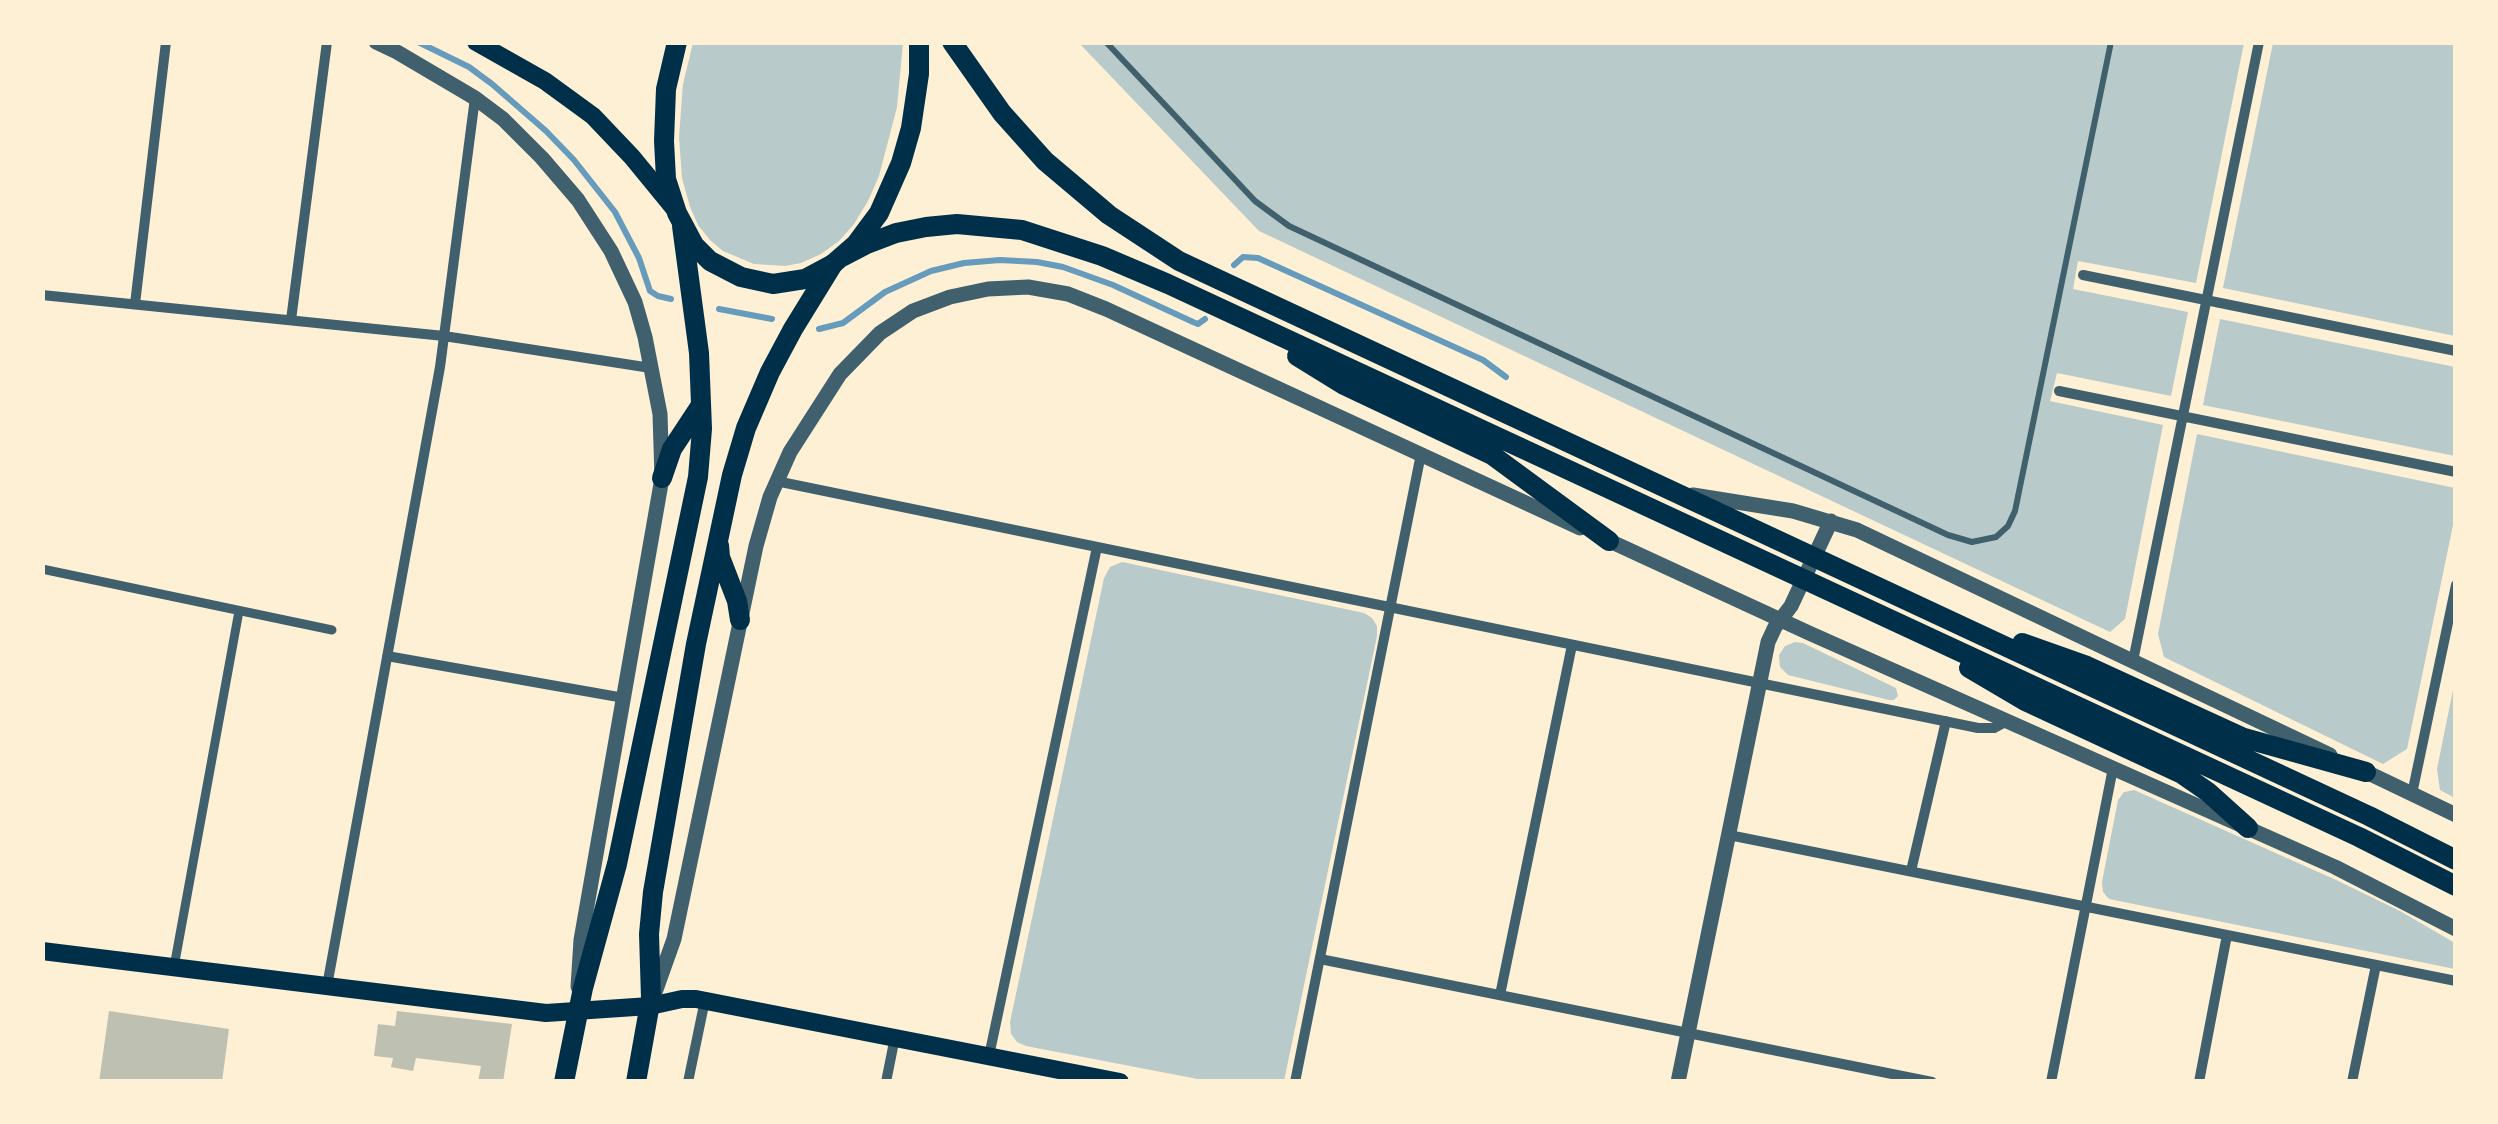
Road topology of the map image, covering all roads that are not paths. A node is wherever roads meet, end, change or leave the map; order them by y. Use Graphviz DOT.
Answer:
graph roads {
  1 [pos="166,42"];
  2 [pos="327,42"];
  3 [pos="376,42"];
  4 [pos="476,42"];
  5 [pos="678,42"];
  6 [pos="920,42"];
  7 [pos="952,42"];
  8 [pos="1106,42"];
  9 [pos="2111,42"];
  10 [pos="2259,42"];
  11 [pos="475,98"];
  12 [pos="679,219"];
  13 [pos="838,261"];
  14 [pos="2083,275"];
  15 [pos="42,294"];
  16 [pos="2206,300"];
  17 [pos="135,304"];
  18 [pos="1232,314"];
  19 [pos="291,320"];
  20 [pos="444,336"];
  21 [pos="2456,352"];
  22 [pos="652,368"];
  23 [pos="2059,391"];
  24 [pos="701,406"];
  25 [pos="2182,416"];
  26 [pos="1421,454"];
  27 [pos="2456,472"];
  28 [pos="662,478"];
  29 [pos="776,480"];
  30 [pos="1672,492"];
  31 [pos="1831,521"];
  32 [pos="718,537"];
  33 [pos="1609,541"];
  34 [pos="1098,547"];
  35 [pos="1814,558"];
  36 [pos="42,569"];
  37 [pos="1804,580"];
  38 [pos="2456,585"];
  39 [pos="1390,607"];
  40 [pos="239,611"];
  41 [pos="1942,617"];
  42 [pos="740,620"];
  43 [pos="1781,620"];
  44 [pos="1896,622"];
  45 [pos="332,630"];
  46 [pos="1572,644"];
  47 [pos="387,656"];
  48 [pos="2132,660"];
  49 [pos="2439,664"];
  50 [pos="2456,667"];
  51 [pos="1759,683"];
  52 [pos="624,698"];
  53 [pos="1946,721"];
  54 [pos="2006,721"];
  55 [pos="2113,768"];
  56 [pos="2366,772"];
  57 [pos="2412,794"];
  58 [pos="2456,815"];
  59 [pos="2248,828"];
  60 [pos="1729,835"];
  61 [pos="2456,860"];
  62 [pos="1911,872"];
  63 [pos="2456,886"];
  64 [pos="2085,906"];
  65 [pos="2456,928"];
  66 [pos="2228,935"];
  67 [pos="42,951"];
  68 [pos="1320,959"];
  69 [pos="2376,965"];
  70 [pos="174,967"];
  71 [pos="2456,981"];
  72 [pos="327,986"];
  73 [pos="1500,995"];
  74 [pos="706,1000"];
  75 [pos="650,1006"];
  76 [pos="578,1012"];
  77 [pos="1688,1032"];
  78 [pos="895,1037"];
  79 [pos="989,1056"];
  80 [pos="1078,1078"];
  81 [pos="564,1082"];
  82 [pos="636,1082"];
  83 [pos="688,1082"];
  84 [pos="886,1082"];
  85 [pos="1120,1082"];
  86 [pos="1295,1082"];
  87 [pos="1678,1082"];
  88 [pos="1932,1082"];
  89 [pos="2050,1082"];
  90 [pos="2199,1082"];
  91 [pos="2352,1082"];
  1 -- 17 [label="street"];
  2 -- 19 [label="street"];
  3 -- 11 [label="street"];
  4 -- 12 [label="main road"];
  5 -- 12 [label="main road"];
  6 -- 13 [label="main road"];
  7 -- 30 [label="main road"];
  8 -- 9 [label="lane"];
  10 -- 16 [label="street"];
  11 -- 20 [label="street"];
  11 -- 22 [label="street"];
  12 -- 13 [label="main road"];
  12 -- 24 [label="main road"];
  13 -- 18 [label="main road"];
  13 -- 32 [label="main road"];
  14 -- 16 [label="street"];
  15 -- 17 [label="street"];
  16 -- 21 [label="street"];
  16 -- 25 [label="street"];
  17 -- 19 [label="street"];
  18 -- 33 [label="main road"];
  18 -- 37 [label="main road"];
  19 -- 20 [label="street"];
  20 -- 22 [label="street"];
  20 -- 47 [label="street"];
  22 -- 28 [label="street"];
  23 -- 25 [label="street"];
  24 -- 28 [label="main road"];
  24 -- 76 [label="main road"];
  25 -- 27 [label="street"];
  25 -- 48 [label="street"];
  26 -- 29 [label="street"];
  26 -- 33 [label="street"];
  26 -- 39 [label="street"];
  28 -- 52 [label="street"];
  29 -- 34 [label="street"];
  29 -- 42 [label="street"];
  30 -- 31 [label="street"];
  30 -- 35 [label="main road"];
  31 -- 35 [label="street"];
  31 -- 48 [label="street"];
  32 -- 42 [label="main road"];
  32 -- 75 [label="main road"];
  33 -- 43 [label="street"];
  34 -- 39 [label="street"];
  34 -- 79 [label="street"];
  35 -- 37 [label="street"];
  35 -- 41 [label="main road"];
  36 -- 40 [label="street"];
  37 -- 43 [label="street"];
  37 -- 44 [label="main road"];
  38 -- 49 [label="street"];
  39 -- 46 [label="street"];
  39 -- 68 [label="street"];
  40 -- 45 [label="street"];
  40 -- 70 [label="street"];
  41 -- 56 [label="main road"];
  41 -- 61 [label="main road"];
  42 -- 75 [label="street"];
  43 -- 51 [label="street"];
  43 -- 54 [label="street"];
  44 -- 59 [label="main road"];
  44 -- 63 [label="main road"];
  46 -- 51 [label="street"];
  46 -- 73 [label="street"];
  47 -- 52 [label="street"];
  47 -- 72 [label="street"];
  48 -- 56 [label="street"];
  49 -- 50 [label="street"];
  49 -- 57 [label="street"];
  51 -- 53 [label="street"];
  51 -- 60 [label="street"];
  52 -- 76 [label="street"];
  53 -- 54 [label="street"];
  53 -- 62 [label="street"];
  54 -- 55 [label="street"];
  55 -- 59 [label="street"];
  55 -- 64 [label="street"];
  56 -- 57 [label="street"];
  57 -- 58 [label="street"];
  59 -- 65 [label="street"];
  60 -- 62 [label="street"];
  60 -- 77 [label="street"];
  62 -- 64 [label="street"];
  64 -- 66 [label="street"];
  64 -- 89 [label="street"];
  66 -- 69 [label="street"];
  66 -- 90 [label="street"];
  67 -- 70 [label="main road"];
  68 -- 73 [label="street"];
  68 -- 86 [label="street"];
  69 -- 71 [label="street"];
  69 -- 91 [label="street"];
  70 -- 72 [label="main road"];
  72 -- 76 [label="main road"];
  73 -- 77 [label="street"];
  74 -- 75 [label="main road"];
  74 -- 78 [label="main road"];
  74 -- 83 [label="street"];
  75 -- 76 [label="main road"];
  75 -- 82 [label="main road"];
  76 -- 81 [label="main road"];
  77 -- 87 [label="street"];
  77 -- 88 [label="street"];
  78 -- 79 [label="main road"];
  78 -- 84 [label="street"];
  79 -- 80 [label="main road"];
  80 -- 85 [label="main road"];
}
